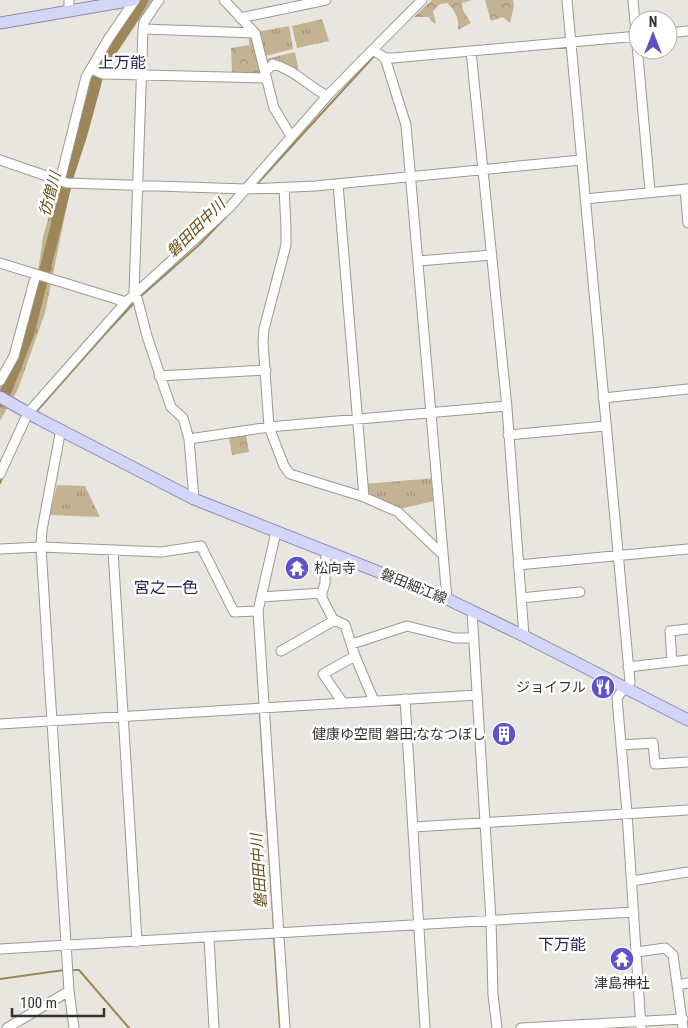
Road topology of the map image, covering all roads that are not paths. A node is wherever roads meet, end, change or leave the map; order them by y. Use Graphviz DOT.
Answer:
graph roads {
  1 [pos="134,0"];
  2 [pos="159,0"];
  3 [pos="224,0"];
  4 [pos="326,0"];
  5 [pos="422,0"];
  6 [pos="566,0"];
  7 [pos="69,5"];
  8 [pos="240,18"];
  9 [pos="0,23"];
  10 [pos="143,30"];
  11 [pos="255,33"];
  12 [pos="628,37"];
  13 [pos="570,42"];
  14 [pos="374,50"];
  15 [pos="471,52"];
  16 [pos="385,58"];
  17 [pos="639,60"];
  18 [pos="91,68"];
  19 [pos="142,75"];
  20 [pos="265,75"];
  21 [pos="327,96"];
  22 [pos="291,136"];
  23 [pos="0,160"];
  24 [pos="581,160"];
  25 [pos="483,170"];
  26 [pos="411,176"];
  27 [pos="64,182"];
  28 [pos="338,184"];
  29 [pos="138,187"];
  30 [pos="284,188"];
  31 [pos="686,189"];
  32 [pos="246,190"];
  33 [pos="650,191"];
  34 [pos="585,199"];
  35 [pos="688,223"];
  36 [pos="492,254"];
  37 [pos="418,262"];
  38 [pos="0,263"];
  39 [pos="36,274"];
  40 [pos="134,293"];
  41 [pos="126,302"];
  42 [pos="266,370"];
  43 [pos="159,376"];
  44 [pos="0,381"];
  45 [pos="688,389"];
  46 [pos="603,398"];
  47 [pos="4,400"];
  48 [pos="506,406"];
  49 [pos="28,413"];
  50 [pos="430,413"];
  51 [pos="358,419"];
  52 [pos="605,426"];
  53 [pos="269,427"];
  54 [pos="61,429"];
  55 [pos="508,435"];
  56 [pos="189,439"];
  57 [pos="0,474"];
  58 [pos="364,497"];
  59 [pos="194,498"];
  60 [pos="276,532"];
  61 [pos="41,547"];
  62 [pos="0,549"];
  63 [pos="688,549"];
  64 [pos="113,550"];
  65 [pos="326,551"];
  66 [pos="443,555"];
  67 [pos="617,555"];
  68 [pos="518,564"];
  69 [pos="580,592"];
  70 [pos="322,593"];
  71 [pos="261,597"];
  72 [pos="521,598"];
  73 [pos="447,599"];
  74 [pos="472,610"];
  75 [pos="258,611"];
  76 [pos="335,620"];
  77 [pos="688,629"];
  78 [pos="524,636"];
  79 [pos="474,638"];
  80 [pos="352,644"];
  81 [pos="281,651"];
  82 [pos="355,656"];
  83 [pos="688,660"];
  84 [pos="672,662"];
  85 [pos="628,666"];
  86 [pos="625,688"];
  87 [pos="477,695"];
  88 [pos="405,700"];
  89 [pos="374,701"];
  90 [pos="343,703"];
  91 [pos="263,709"];
  92 [pos="123,717"];
  93 [pos="53,720"];
  94 [pos="688,720"];
  95 [pos="0,724"];
  96 [pos="621,745"];
  97 [pos="688,762"];
  98 [pos="688,810"];
  99 [pos="627,813"];
  100 [pos="485,822"];
  101 [pos="414,827"];
  102 [pos="688,872"];
  103 [pos="632,881"];
  104 [pos="634,912"];
  105 [pos="491,920"];
  106 [pos="420,924"];
  107 [pos="278,933"];
  108 [pos="208,938"];
  109 [pos="137,942"];
  110 [pos="66,946"];
  111 [pos="0,949"];
  112 [pos="637,952"];
  113 [pos="688,983"];
  114 [pos="678,985"];
  115 [pos="69,991"];
  116 [pos="641,1024"];
  117 [pos="683,1024"];
  118 [pos="7,1028"];
  119 [pos="74,1028"];
  120 [pos="214,1028"];
  121 [pos="285,1028"];
  122 [pos="425,1028"];
  123 [pos="497,1028"];
  124 [pos="521,1028"];
  1 -- 7 [label="main road"];
  1 -- 18 [label="street"];
  2 -- 10 [label="street"];
  3 -- 8 [label="street"];
  4 -- 8 [label="street"];
  5 -- 14 [label="street"];
  6 -- 13 [label="street"];
  7 -- 9 [label="main road"];
  8 -- 11 [label="street"];
  10 -- 11 [label="street"];
  10 -- 19 [label="street"];
  11 -- 20 [label="street"];
  12 -- 13 [label="street"];
  13 -- 15 [label="street"];
  13 -- 24 [label="street"];
  14 -- 16 [label="street"];
  14 -- 21 [label="street"];
  15 -- 16 [label="street"];
  15 -- 25 [label="street"];
  16 -- 26 [label="street"];
  17 -- 33 [label="street"];
  18 -- 19 [label="street"];
  18 -- 27 [label="street"];
  19 -- 20 [label="street"];
  19 -- 29 [label="street"];
  20 -- 21 [label="street"];
  20 -- 22 [label="street"];
  21 -- 22 [label="street"];
  22 -- 32 [label="street"];
  23 -- 27 [label="street"];
  24 -- 25 [label="street"];
  24 -- 34 [label="street"];
  25 -- 26 [label="street"];
  25 -- 36 [label="street"];
  26 -- 28 [label="street"];
  26 -- 37 [label="street"];
  27 -- 29 [label="street"];
  28 -- 30 [label="street"];
  28 -- 51 [label="street"];
  29 -- 32 [label="street"];
  29 -- 40 [label="street"];
  30 -- 32 [label="street"];
  30 -- 42 [label="street"];
  31 -- 33 [label="street"];
  31 -- 35 [label="street"];
  32 -- 40 [label="street"];
  33 -- 34 [label="street"];
  34 -- 46 [label="street"];
  36 -- 37 [label="street"];
  36 -- 48 [label="street"];
  37 -- 50 [label="street"];
  38 -- 39 [label="street"];
  39 -- 41 [label="street"];
  39 -- 44 [label="street"];
  40 -- 41 [label="street"];
  40 -- 43 [label="street"];
  41 -- 49 [label="street"];
  42 -- 43 [label="street"];
  42 -- 53 [label="street"];
  43 -- 56 [label="street"];
  45 -- 46 [label="street"];
  46 -- 52 [label="street"];
  47 -- 49 [label="main road, 磐田細江線"];
  48 -- 50 [label="street"];
  48 -- 55 [label="street"];
  49 -- 54 [label="main road, 磐田細江線"];
  49 -- 57 [label="street"];
  50 -- 51 [label="street"];
  50 -- 66 [label="street"];
  51 -- 53 [label="street"];
  51 -- 58 [label="street"];
  52 -- 55 [label="street"];
  52 -- 67 [label="street"];
  53 -- 56 [label="street"];
  53 -- 58 [label="street"];
  54 -- 59 [label="main road, 磐田細江線"];
  54 -- 61 [label="street"];
  55 -- 68 [label="street"];
  56 -- 59 [label="street"];
  58 -- 66 [label="street"];
  59 -- 60 [label="main road, 磐田細江線"];
  60 -- 65 [label="main road, 磐田細江線"];
  60 -- 71 [label="street"];
  61 -- 62 [label="street"];
  61 -- 64 [label="street"];
  61 -- 93 [label="street"];
  63 -- 67 [label="street"];
  64 -- 75 [label="street"];
  64 -- 92 [label="street"];
  65 -- 70 [label="street"];
  65 -- 73 [label="main road, 磐田細江線"];
  66 -- 73 [label="street"];
  67 -- 68 [label="street"];
  67 -- 85 [label="street"];
  68 -- 72 [label="street"];
  69 -- 72 [label="street"];
  70 -- 71 [label="street"];
  70 -- 76 [label="street"];
  71 -- 75 [label="street"];
  72 -- 78 [label="street"];
  73 -- 74 [label="main road, 磐田細江線"];
  74 -- 78 [label="main road, 磐田細江線"];
  74 -- 79 [label="street"];
  75 -- 91 [label="street"];
  76 -- 80 [label="street"];
  76 -- 81 [label="street"];
  77 -- 84 [label="street"];
  78 -- 86 [label="main road, 磐田細江線"];
  79 -- 80 [label="street"];
  79 -- 87 [label="street"];
  80 -- 82 [label="street"];
  82 -- 89 [label="street"];
  82 -- 90 [label="street"];
  83 -- 84 [label="street"];
  84 -- 85 [label="street"];
  85 -- 86 [label="street"];
  86 -- 94 [label="main road, 磐田細江線"];
  86 -- 96 [label="street"];
  87 -- 88 [label="street"];
  87 -- 100 [label="street"];
  88 -- 89 [label="street"];
  88 -- 101 [label="street"];
  89 -- 90 [label="street"];
  90 -- 91 [label="street"];
  91 -- 92 [label="street"];
  91 -- 107 [label="street"];
  92 -- 93 [label="street"];
  92 -- 109 [label="street"];
  93 -- 95 [label="street"];
  93 -- 110 [label="street"];
  96 -- 97 [label="street"];
  96 -- 99 [label="street"];
  98 -- 99 [label="street"];
  99 -- 100 [label="street"];
  99 -- 103 [label="street"];
  100 -- 101 [label="street"];
  100 -- 105 [label="street"];
  101 -- 106 [label="street"];
  102 -- 103 [label="street"];
  103 -- 104 [label="street"];
  104 -- 105 [label="street"];
  104 -- 112 [label="street"];
  105 -- 106 [label="street"];
  105 -- 123 [label="street"];
  106 -- 107 [label="street"];
  106 -- 122 [label="street"];
  107 -- 108 [label="street"];
  107 -- 121 [label="street"];
  108 -- 109 [label="street"];
  108 -- 120 [label="street"];
  109 -- 110 [label="street"];
  110 -- 111 [label="street"];
  110 -- 115 [label="street"];
  112 -- 114 [label="street"];
  112 -- 116 [label="street"];
  113 -- 114 [label="street"];
  114 -- 117 [label="street"];
  115 -- 118 [label="street"];
  115 -- 119 [label="street"];
  116 -- 117 [label="street"];
  116 -- 124 [label="street"];
}
